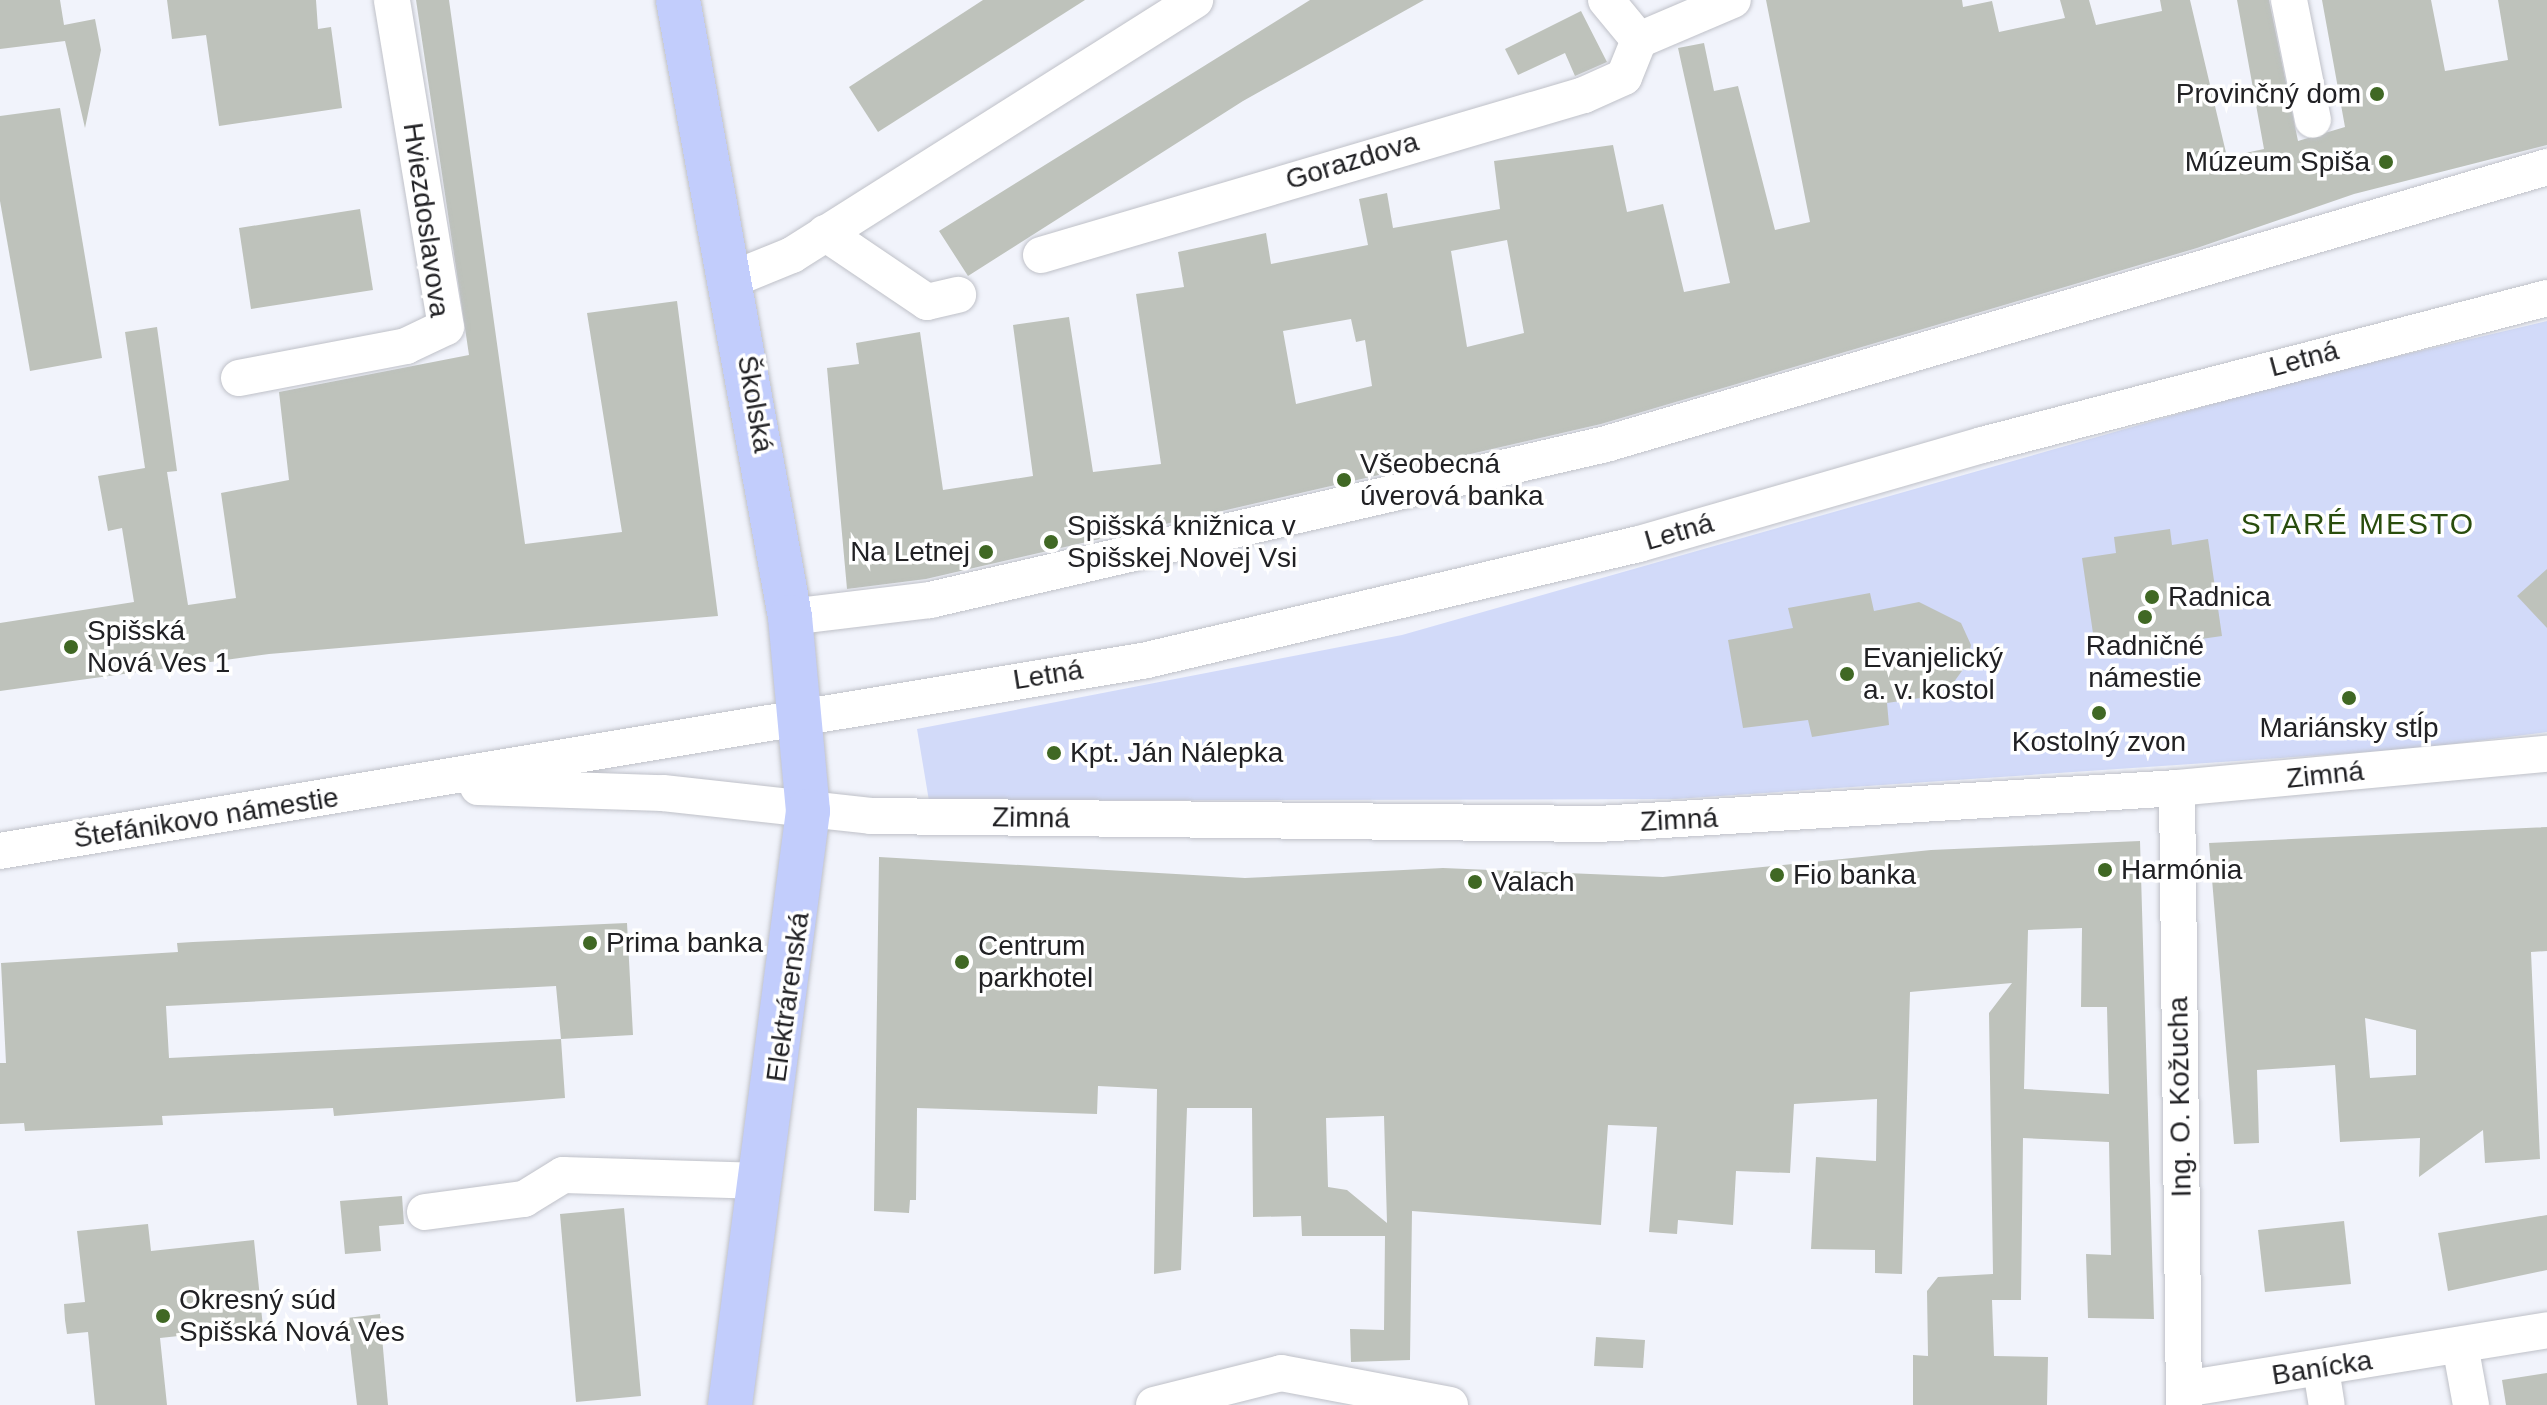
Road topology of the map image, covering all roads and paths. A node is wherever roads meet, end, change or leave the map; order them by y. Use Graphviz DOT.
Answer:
graph roads {
  1 [pos="392,0"];
  2 [pos="678,0"];
  3 [pos="1195,0"];
  4 [pos="1606,0"];
  5 [pos="1733,0"];
  6 [pos="2289,0"];
  7 [pos="1639,40"];
  8 [pos="2313,120"];
  9 [pos="2547,167"];
  10 [pos="825,233"];
  11 [pos="1041,255"];
  12 [pos="733,279"];
  13 [pos="958,295"];
  14 [pos="2547,298"];
  15 [pos="239,378"];
  16 [pos="790,617"];
  17 [pos="800,715"];
  18 [pos="2547,754"];
  19 [pos="413,785"];
  20 [pos="2177,788"];
  21 [pos="808,811"];
  22 [pos="0,851"];
  23 [pos="763,1181"];
  24 [pos="425,1212"];
  25 [pos="2547,1330"];
  26 [pos="2460,1345"];
  27 [pos="2321,1369"];
  28 [pos="2184,1397"];
  29 [pos="730,1405"];
  30 [pos="1154,1405"];
  31 [pos="1450,1405"];
  32 [pos="2327,1405"];
  33 [pos="2471,1405"];
  1 -- 15 [label="street, Hviezdoslavova"];
  2 -- 12 [label="main road, Školská"];
  3 -- 10 [label="street"];
  4 -- 7 [label="street"];
  5 -- 7 [label="street"];
  6 -- 8 [label="street"];
  7 -- 11 [label="street, Gorazdova"];
  9 -- 16 [label="street"];
  10 -- 12 [label="street"];
  10 -- 13 [label="street"];
  12 -- 16 [label="main road, Školská"];
  14 -- 17 [label="street, Letná"];
  16 -- 17 [label="main road, Školská"];
  17 -- 19 [label="street, Štefánikovo námestie"];
  17 -- 21 [label="main road, Školská"];
  18 -- 20 [label="street, Zimná"];
  19 -- 21 [label="street, Štefánikovo námestie"];
  19 -- 22 [label="street, Štefánikovo námestie"];
  20 -- 21 [label="street, Zimná"];
  20 -- 28 [label="street, Ing. O. Kožucha"];
  21 -- 23 [label="main road, Elektrárenská"];
  23 -- 24 [label="street"];
  23 -- 29 [label="main road, Elektrárenská"];
  25 -- 26 [label="street, Banícka"];
  26 -- 27 [label="street, Banícka"];
  26 -- 33 [label="street"];
  27 -- 28 [label="street, Banícka"];
  27 -- 32 [label="street"];
  30 -- 31 [label="street"];
}
